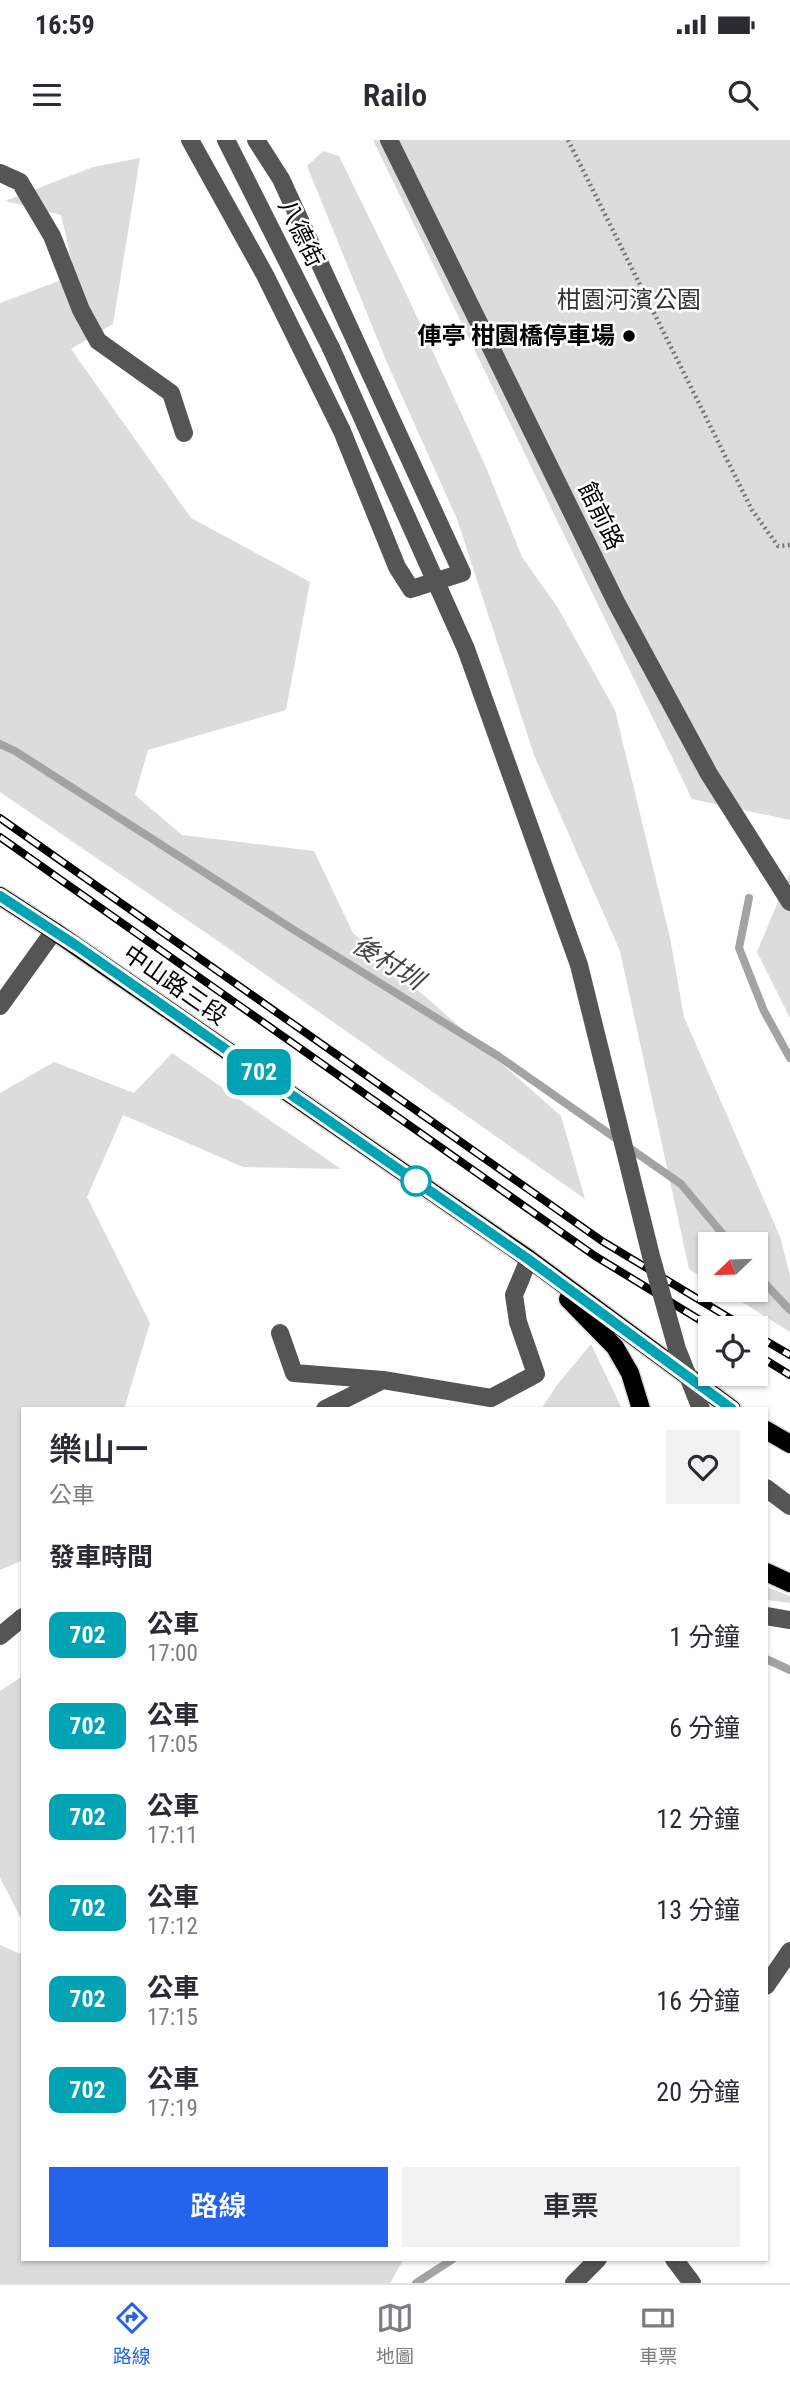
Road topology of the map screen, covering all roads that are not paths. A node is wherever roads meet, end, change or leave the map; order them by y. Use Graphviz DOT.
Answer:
graph roads {
  1 [pos="190,140"];
  2 [pos="226,140"];
  3 [pos="256,140"];
  4 [pos="389,140"];
  5 [pos="0,173"];
  6 [pos="184,433"];
  7 [pos="0,896"];
  8 [pos="790,902"];
  9 [pos="54,931"];
  10 [pos="0,1006"];
  11 [pos="528,1259"];
  12 [pos="280,1333"];
  13 [pos="383,1380"];
  14 [pos="329,1407"];
  15 [pos="641,1407"];
  16 [pos="700,1407"];
  17 [pos="729,1407"];
  18 [pos="768,1431"];
  19 [pos="790,1444"];
  20 [pos="768,1490"];
  21 [pos="790,1506"];
  22 [pos="768,1573"];
  23 [pos="790,1583"];
  24 [pos="768,1616"];
  25 [pos="21,1619"];
  26 [pos="790,1620"];
  27 [pos="0,1636"];
  28 [pos="790,1951"];
  29 [pos="768,1983"];
  30 [pos="596,2261"];
  31 [pos="676,2261"];
  32 [pos="574,2283"];
  33 [pos="692,2283"];
  1 -- 3 [label="street"];
  2 -- 16 [label="street, 八德街, bridge"];
  4 -- 8 [label="street, 館前路"];
  5 -- 6 [label="street"];
  7 -- 9 [label="main road, 中山路三段"];
  9 -- 10 [label="street"];
  9 -- 11 [label="main road, 中山路三段"];
  11 -- 13 [label="street"];
  11 -- 15 [label="main road, 中山路三段"];
  11 -- 17 [label="main road, 中山路三段"];
  12 -- 13 [label="street"];
  13 -- 14 [label="street"];
  18 -- 19 [label="main road"];
  20 -- 21 [label="street"];
  22 -- 23 [label="main road"];
  24 -- 26 [label="street"];
  25 -- 27 [label="street"];
  28 -- 29 [label="street"];
  30 -- 32 [label="street"];
  31 -- 33 [label="street"];
}
